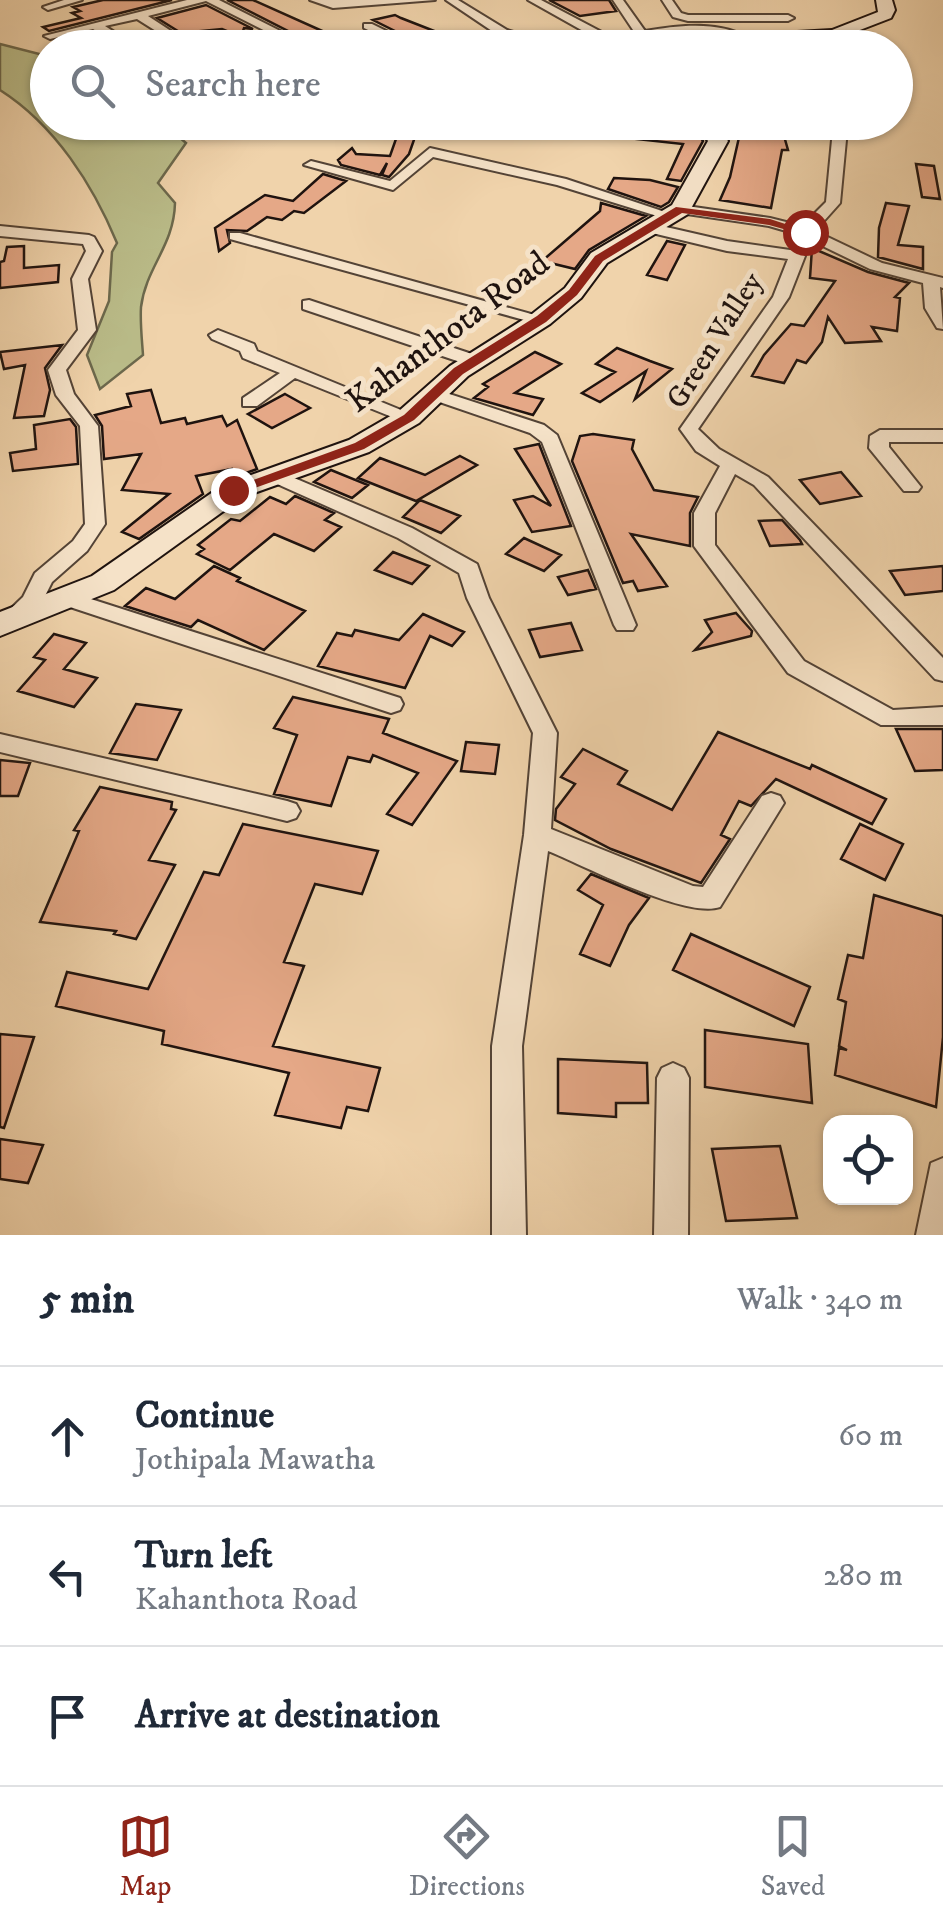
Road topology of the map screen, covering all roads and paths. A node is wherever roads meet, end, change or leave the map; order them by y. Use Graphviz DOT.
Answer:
graph roads {
  1 [pos="78,0"];
  2 [pos="202,0"];
  3 [pos="210,0"];
  4 [pos="315,0"];
  5 [pos="430,0"];
  6 [pos="451,0"];
  7 [pos="533,0"];
  8 [pos="618,0"];
  9 [pos="667,0"];
  10 [pos="768,0"];
  11 [pos="884,0"];
  12 [pos="48,7"];
  13 [pos="139,16"];
  14 [pos="788,18"];
  15 [pos="96,26"];
  16 [pos="368,26"];
  17 [pos="78,30"];
  18 [pos="103,30"];
  19 [pos="162,30"];
  20 [pos="272,30"];
  21 [pos="377,30"];
  22 [pos="491,30"];
  23 [pos="589,30"];
  24 [pos="639,30"];
  25 [pos="794,30"];
  26 [pos="850,30"];
  27 [pos="717,140"];
  28 [pos="838,140"];
  29 [pos="311,165"];
  30 [pos="668,218"];
  31 [pos="0,232"];
  32 [pos="805,232"];
  33 [pos="235,236"];
  34 [pos="937,282"];
  35 [pos="309,305"];
  36 [pos="541,319"];
  37 [pos="943,324"];
  38 [pos="218,335"];
  39 [pos="475,361"];
  40 [pos="294,372"];
  41 [pos="434,394"];
  42 [pos="250,402"];
  43 [pos="409,418"];
  44 [pos="943,436"];
  45 [pos="730,466"];
  46 [pos="274,475"];
  47 [pos="910,487"];
  48 [pos="69,599"];
  49 [pos="5,622"];
  50 [pos="625,625"];
  51 [pos="943,673"];
  52 [pos="391,704"];
  53 [pos="943,716"];
  54 [pos="0,744"];
  55 [pos="770,803"];
  56 [pos="287,811"];
  57 [pos="537,835"];
  58 [pos="673,1078"];
  59 [pos="943,1175"];
  60 [pos="510,1235"];
  61 [pos="671,1235"];
  62 [pos="933,1235"];
  1 -- 12 [label="street"];
  2 -- 13 [label="street"];
  3 -- 20 [label="street"];
  4 -- 5 [label="street"];
  6 -- 22 [label="street"];
  7 -- 23 [label="street"];
  8 -- 24 [label="street"];
  9 -- 14 [label="street"];
  10 -- 14 [label="street"];
  11 -- 26 [label="main road"];
  13 -- 15 [label="street"];
  13 -- 19 [label="street"];
  14 -- 25 [label="street"];
  15 -- 17 [label="street"];
  15 -- 18 [label="street"];
  16 -- 21 [label="street"];
  27 -- 30 [label="main road"];
  28 -- 32 [label="street"];
  29 -- 30 [label="street"];
  30 -- 32 [label="street"];
  30 -- 36 [label="main road, Kahanthota Road"];
  30 -- 45 [label="street, Green Valley"];
  31 -- 49 [label="street"];
  32 -- 34 [label="street"];
  33 -- 36 [label="street"];
  34 -- 37 [label="street"];
  35 -- 39 [label="street"];
  36 -- 39 [label="main road, Kahanthota Road"];
  38 -- 40 [label="street"];
  39 -- 41 [label="main road, Kahanthota Road"];
  40 -- 42 [label="street"];
  40 -- 43 [label="street"];
  41 -- 43 [label="main road, Kahanthota Road"];
  41 -- 50 [label="street"];
  43 -- 46 [label="main road, Kahanthota Road"];
  44 -- 47 [label="street"];
  45 -- 51 [label="street, Green Valley"];
  45 -- 53 [label="street"];
  46 -- 48 [label="main road, Kahanthota Road"];
  46 -- 57 [label="street"];
  48 -- 49 [label="main road, Kahanthota Road"];
  48 -- 52 [label="street"];
  54 -- 56 [label="street"];
  55 -- 57 [label="street"];
  57 -- 60 [label="street"];
  58 -- 61 [label="street"];
  59 -- 62 [label="street"];
}
